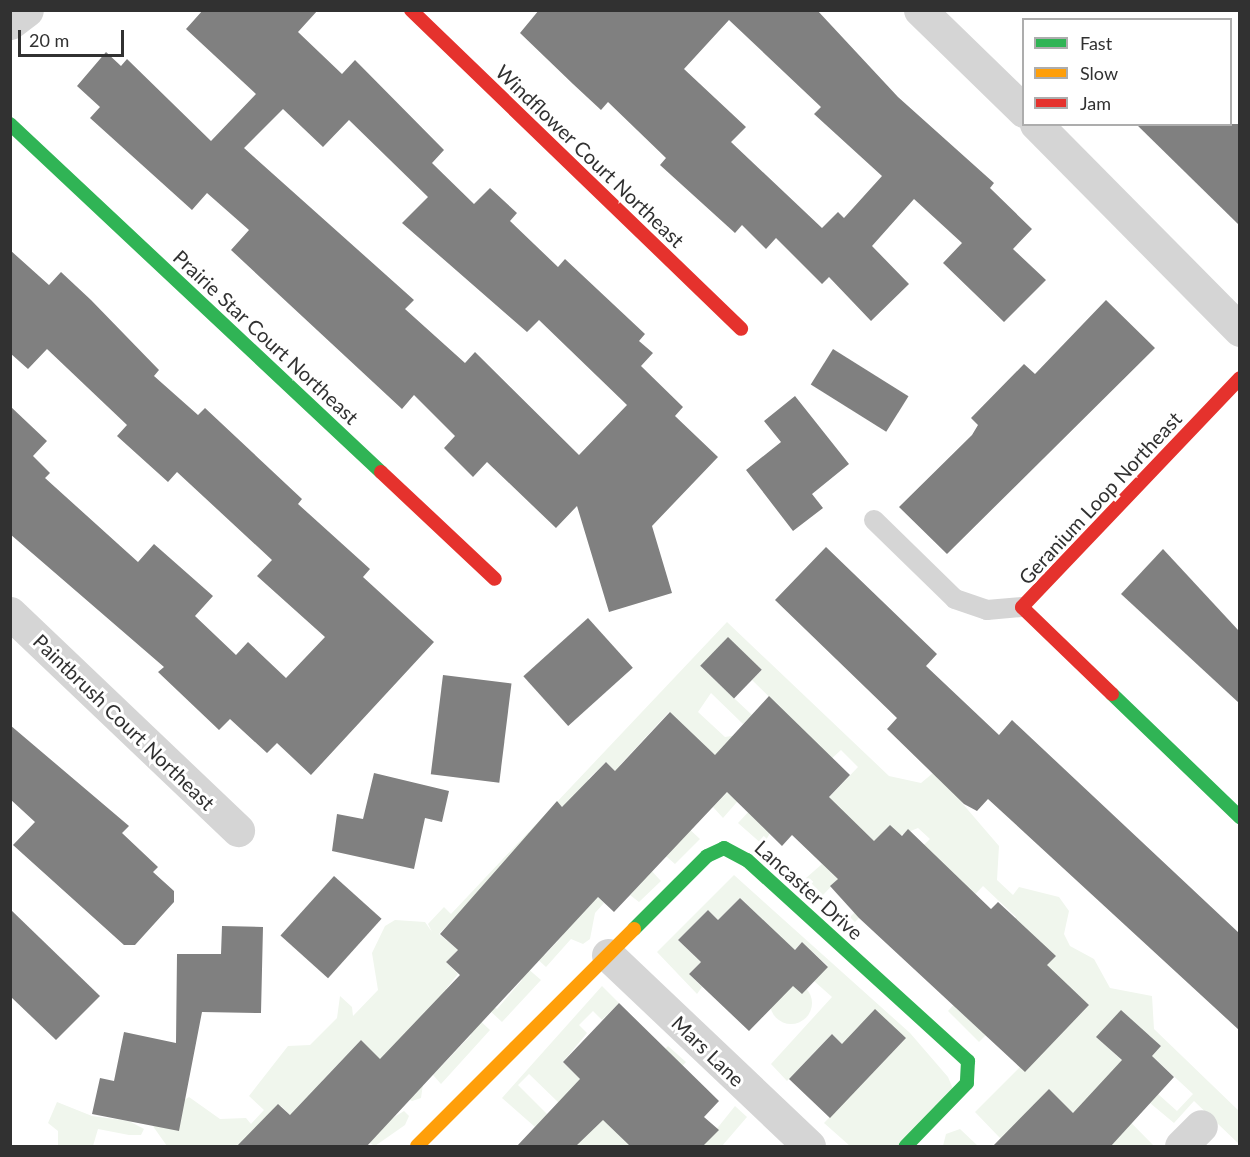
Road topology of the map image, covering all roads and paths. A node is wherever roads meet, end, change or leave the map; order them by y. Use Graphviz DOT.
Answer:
graph roads {
  1 [pos="27,10"];
  2 [pos="411,10"];
  3 [pos="920,10"];
  4 [pos="10,23"];
  5 [pos="1022,110"];
  6 [pos="10,124"];
  7 [pos="1038,126"];
  8 [pos="741,329"];
  9 [pos="1239,330"];
  10 [pos="1239,378"];
  11 [pos="874,520"];
  12 [pos="495,579"];
  13 [pos="1022,607"];
  14 [pos="10,614"];
  15 [pos="1239,817"];
  16 [pos="238,830"];
  17 [pos="608,955"];
  18 [pos="417,1146"];
  19 [pos="809,1146"];
  20 [pos="906,1146"];
  1 -- 4 [label="street"];
  2 -- 8 [label="street, Windflower Court Northeast"];
  3 -- 5 [label="street"];
  6 -- 12 [label="street, Prairie Star Court Northeast"];
  7 -- 9 [label="street"];
  10 -- 13 [label="street, Geranium Loop Northeast"];
  11 -- 13 [label="lane"];
  13 -- 15 [label="street, Geranium Loop Northeast"];
  14 -- 16 [label="street, Paintbrush Court Northeast"];
  17 -- 18 [label="street, Lancaster Drive"];
  17 -- 19 [label="street, Mars Lane"];
  17 -- 20 [label="street, Lancaster Drive"];
}
